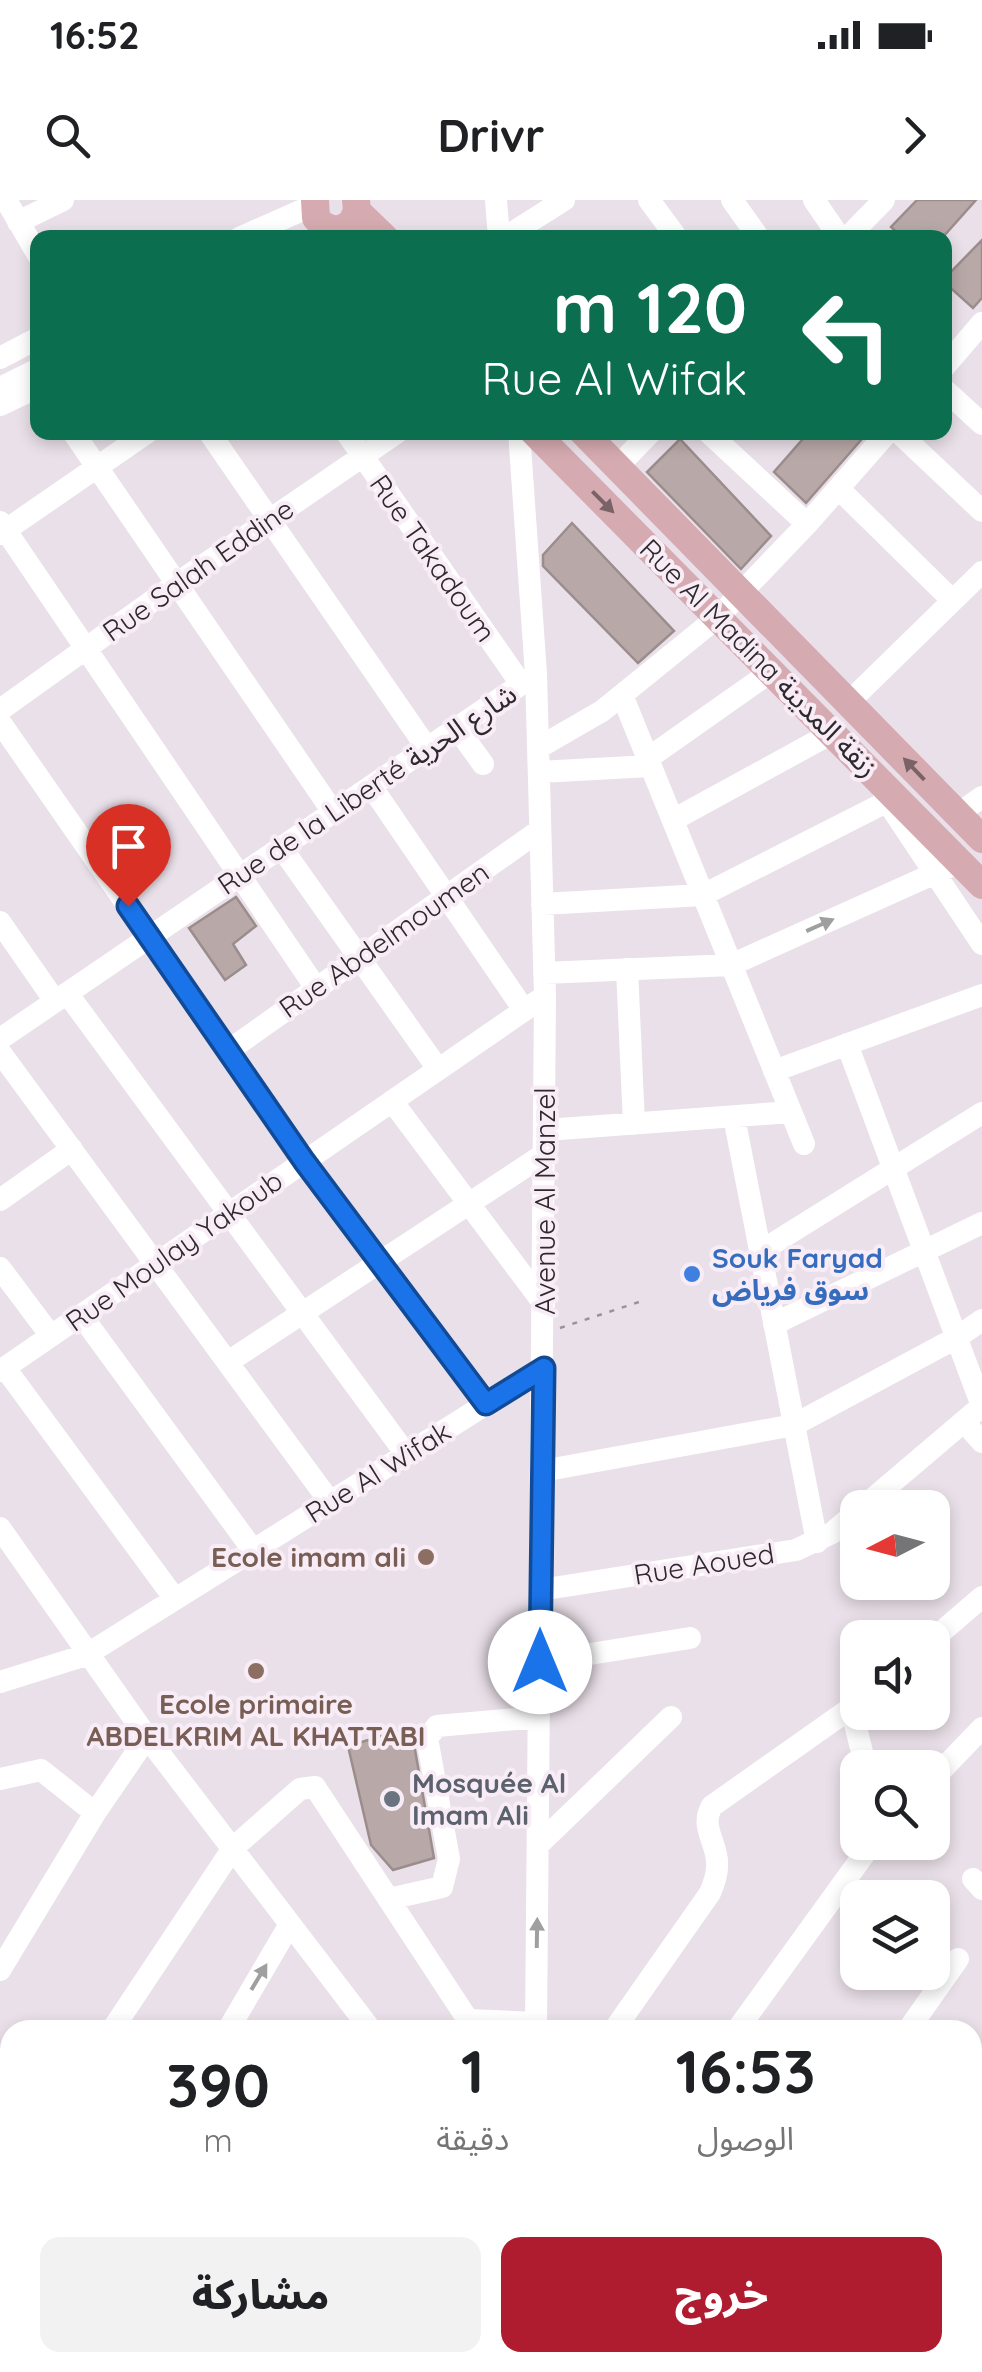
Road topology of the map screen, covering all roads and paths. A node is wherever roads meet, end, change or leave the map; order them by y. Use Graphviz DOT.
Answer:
graph roads {
  1 [pos="6,200"];
  2 [pos="63,200"];
  3 [pos="496,200"];
  4 [pos="564,200"];
  5 [pos="649,200"];
  6 [pos="732,200"];
  7 [pos="814,200"];
  8 [pos="884,200"];
  9 [pos="314,202"];
  10 [pos="345,219"];
  11 [pos="18,222"];
  12 [pos="537,229"];
  13 [pos="256,230"];
  14 [pos="368,230"];
  15 [pos="501,230"];
  16 [pos="671,230"];
  17 [pos="753,230"];
  18 [pos="838,230"];
  19 [pos="852,230"];
  20 [pos="30,242"];
  21 [pos="982,322"];
  22 [pos="30,342"];
  23 [pos="0,358"];
  24 [pos="952,358"];
  25 [pos="30,373"];
  26 [pos="0,388"];
  27 [pos="30,391"];
  28 [pos="952,396"];
  29 [pos="0,405"];
  30 [pos="982,424"];
  31 [pos="78,440"];
  32 [pos="136,440"];
  33 [pos="214,440"];
  34 [pos="351,440"];
  35 [pos="387,440"];
  36 [pos="518,440"];
  37 [pos="542,440"];
  38 [pos="591,440"];
  39 [pos="643,440"];
  40 [pos="717,440"];
  41 [pos="881,440"];
  42 [pos="907,440"];
  43 [pos="363,457"];
  44 [pos="617,467"];
  45 [pos="96,468"];
  46 [pos="838,488"];
  47 [pos="982,511"];
  48 [pos="269,520"];
  49 [pos="807,524"];
  50 [pos="2,529"];
  51 [pos="982,572"];
  52 [pos="176,584"];
  53 [pos="740,596"];
  54 [pos="952,600"];
  55 [pos="718,617"];
  56 [pos="84,650"];
  57 [pos="772,671"];
  58 [pos="529,679"];
  59 [pos="622,695"];
  60 [pos="849,702"];
  61 [pos="0,710"];
  62 [pos="0,722"];
  63 [pos="457,728"];
  64 [pos="832,732"];
  65 [pos="427,748"];
  66 [pos="538,748"];
  67 [pos="649,762"];
  68 [pos="483,764"];
  69 [pos="539,772"];
  70 [pos="370,786"];
  71 [pos="982,798"];
  72 [pos="891,799"];
  73 [pos="334,812"];
  74 [pos="958,814"];
  75 [pos="672,820"];
  76 [pos="540,830"];
  77 [pos="982,839"];
  78 [pos="281,847"];
  79 [pos="947,868"];
  80 [pos="240,876"];
  81 [pos="982,885"];
  82 [pos="703,895"];
  83 [pos="445,896"];
  84 [pos="542,904"];
  85 [pos="0,922"];
  86 [pos="149,937"];
  87 [pos="982,944"];
  88 [pos="358,958"];
  89 [pos="731,965"];
  90 [pos="626,969"];
  91 [pos="544,984"];
  92 [pos="316,988"];
  93 [pos="982,995"];
  94 [pos="61,997"];
  95 [pos="524,1010"];
  96 [pos="0,1038"];
  97 [pos="847,1044"];
  98 [pos="228,1050"];
  99 [pos="0,1052"];
  100 [pos="438,1069"];
  101 [pos="774,1071"];
  102 [pos="392,1101"];
  103 [pos="791,1112"];
  104 [pos="982,1113"];
  105 [pos="734,1117"];
  106 [pos="634,1124"];
  107 [pos="546,1142"];
  108 [pos="804,1144"];
  109 [pos="72,1149"];
  110 [pos="304,1161"];
  111 [pos="893,1168"];
  112 [pos="0,1200"];
  113 [pos="468,1204"];
  114 [pos="230,1212"];
  115 [pos="982,1222"];
  116 [pos="924,1251"];
  117 [pos="760,1252"];
  118 [pos="380,1262"];
  119 [pos="157,1263"];
  120 [pos="0,1268"];
  121 [pos="639,1302"];
  122 [pos="544,1304"];
  123 [pos="303,1313"];
  124 [pos="81,1315"];
  125 [pos="982,1320"];
  126 [pos="774,1324"];
  127 [pos="544,1331"];
  128 [pos="51,1336"];
  129 [pos="956,1338"];
  130 [pos="228,1362"];
  131 [pos="544,1368"];
  132 [pos="2,1369"];
  133 [pos="486,1404"];
  134 [pos="976,1412"];
  135 [pos="794,1425"];
  136 [pos="982,1442"];
  137 [pos="406,1454"];
  138 [pos="542,1471"];
  139 [pos="883,1490"];
  140 [pos="330,1502"];
  141 [pos="840,1524"];
  142 [pos="0,1528"];
  143 [pos="817,1542"];
  144 [pos="252,1550"];
  145 [pos="540,1590"];
  146 [pos="982,1596"];
  147 [pos="175,1599"];
  148 [pos="950,1624"];
  149 [pos="690,1638"];
  150 [pos="86,1655"];
  151 [pos="540,1662"];
  152 [pos="0,1682"];
  153 [pos="840,1715"];
  154 [pos="539,1716"];
  155 [pos="671,1717"];
  156 [pos="982,1728"];
  157 [pos="147,1737"];
  158 [pos="950,1761"];
  159 [pos="0,1779"];
  160 [pos="95,1813"];
  161 [pos="538,1846"];
  162 [pos="233,1848"];
  163 [pos="860,1860"];
  164 [pos="388,1899"];
  165 [pos="290,1924"];
  166 [pos="958,1959"];
  167 [pos="0,1970"];
  168 [pos="119,2020"];
  169 [pos="234,2020"];
  170 [pos="363,2020"];
  171 [pos="468,2020"];
  172 [pos="536,2020"];
  173 [pos="621,2020"];
  174 [pos="744,2020"];
  175 [pos="915,2020"];
  1 -- 11 [label="street"];
  2 -- 11 [label="street"];
  3 -- 15 [label="street"];
  4 -- 12 [label="street"];
  5 -- 16 [label="street"];
  6 -- 17 [label="street"];
  7 -- 18 [label="street"];
  8 -- 19 [label="street"];
  9 -- 10 [label="main road"];
  9 -- 13 [label="street"];
  10 -- 14 [label="main road"];
  11 -- 20 [label="street"];
  21 -- 24 [label="street"];
  22 -- 23 [label="street"];
  25 -- 26 [label="street"];
  27 -- 29 [label="street"];
  28 -- 30 [label="street"];
  31 -- 45 [label="street"];
  32 -- 45 [label="street"];
  33 -- 48 [label="street"];
  34 -- 43 [label="street, Rue Takadoum"];
  35 -- 43 [label="street, Rue Salah Eddine"];
  36 -- 58 [label="street, Avenue Al Manzel"];
  37 -- 55 [label="main road, Rue Al Madina زنقة المدينة, one-way"];
  38 -- 44 [label="main road, Rue Al Madina زنقة المدينة"];
  39 -- 44 [label="street"];
  40 -- 49 [label="street"];
  41 -- 46 [label="street"];
  42 -- 47 [label="street"];
  43 -- 48 [label="street, Rue Salah Eddine"];
  43 -- 58 [label="street, Rue Takadoum"];
  44 -- 53 [label="main road, Rue Al Madina زنقة المدينة"];
  45 -- 50 [label="street"];
  45 -- 52 [label="street"];
  46 -- 49 [label="street"];
  46 -- 54 [label="street"];
  48 -- 52 [label="street, Rue Salah Eddine"];
  48 -- 65 [label="street"];
  49 -- 53 [label="street"];
  50 -- 56 [label="street"];
  51 -- 54 [label="street"];
  52 -- 56 [label="street, Rue Salah Eddine"];
  52 -- 73 [label="street"];
  53 -- 55 [label="street"];
  53 -- 60 [label="main road, Rue Al Madina زنقة المدينة"];
  54 -- 60 [label="street"];
  55 -- 57 [label="main road, Rue Al Madina زنقة المدينة"];
  55 -- 59 [label="street"];
  56 -- 61 [label="street, Rue Salah Eddine"];
  56 -- 80 [label="street"];
  57 -- 64 [label="main road, Rue Al Madina زنقة المدينة"];
  57 -- 67 [label="street"];
  58 -- 63 [label="street, Rue de la Liberté شارع الحرية"];
  58 -- 66 [label="street, Avenue Al Manzel"];
  59 -- 66 [label="street"];
  59 -- 67 [label="street"];
  74 -- 60 [label="main road, Rue Al Madina زنقة المدينة, one-way"];
  62 -- 86 [label="street"];
  63 -- 65 [label="street, Rue de la Liberté شارع الحرية"];
  63 -- 68 [label="street"];
  64 -- 72 [label="main road, Rue Al Madina زنقة المدينة"];
  64 -- 75 [label="street"];
  65 -- 70 [label="street, Rue de la Liberté شارع الحرية"];
  66 -- 69 [label="street, Avenue Al Manzel"];
  67 -- 69 [label="street"];
  67 -- 75 [label="street"];
  69 -- 76 [label="street, Avenue Al Manzel"];
  70 -- 73 [label="street, Rue de la Liberté شارع الحرية"];
  70 -- 83 [label="street"];
  71 -- 74 [label="street"];
  72 -- 79 [label="main road, Rue Al Madina زنقة المدينة"];
  72 -- 82 [label="street"];
  73 -- 78 [label="street, Rue de la Liberté شارع الحرية"];
  74 -- 77 [label="main road, Rue Al Madina زنقة المدينة"];
  75 -- 82 [label="street"];
  76 -- 83 [label="street, Rue Abdelmoumen"];
  76 -- 84 [label="street, Avenue Al Manzel"];
  78 -- 80 [label="street, Rue de la Liberté شارع الحرية"];
  78 -- 88 [label="street"];
  79 -- 81 [label="main road, Rue Al Madina زنقة المدينة"];
  79 -- 87 [label="street"];
  89 -- 79 [label="street, one-way"];
  80 -- 86 [label="street, Rue de la Liberté شارع الحرية"];
  80 -- 92 [label="street"];
  82 -- 84 [label="street"];
  82 -- 89 [label="street"];
  83 -- 88 [label="street, Rue Abdelmoumen"];
  83 -- 95 [label="street"];
  84 -- 91 [label="street, Avenue Al Manzel"];
  85 -- 94 [label="street"];
  86 -- 94 [label="street, Rue de la Liberté شارع الحرية"];
  86 -- 98 [label="street"];
  88 -- 92 [label="street, Rue Abdelmoumen"];
  88 -- 100 [label="street"];
  89 -- 90 [label="street"];
  89 -- 101 [label="street"];
  90 -- 91 [label="street"];
  90 -- 106 [label="street"];
  91 -- 95 [label="street, Rue Moulay Yakoub"];
  91 -- 107 [label="street, Avenue Al Manzel"];
  92 -- 98 [label="street, Rue Abdelmoumen"];
  93 -- 97 [label="street"];
  94 -- 96 [label="street, Rue de la Liberté شارع الحرية"];
  94 -- 114 [label="street"];
  95 -- 100 [label="street, Rue Moulay Yakoub"];
  97 -- 101 [label="street"];
  97 -- 111 [label="street"];
  98 -- 110 [label="street"];
  99 -- 109 [label="street"];
  100 -- 102 [label="street, Rue Moulay Yakoub"];
  101 -- 103 [label="street"];
  102 -- 110 [label="street, Rue Moulay Yakoub"];
  102 -- 113 [label="street"];
  103 -- 105 [label="street"];
  103 -- 108 [label="street"];
  104 -- 111 [label="street"];
  105 -- 106 [label="street"];
  105 -- 117 [label="street"];
  106 -- 107 [label="street"];
  107 -- 113 [label="street"];
  107 -- 122 [label="street, Avenue Al Manzel"];
  109 -- 112 [label="street"];
  109 -- 119 [label="street"];
  110 -- 114 [label="street, Rue Moulay Yakoub"];
  110 -- 118 [label="street"];
  111 -- 116 [label="street"];
  111 -- 117 [label="street"];
  113 -- 118 [label="street"];
  113 -- 122 [label="street"];
  114 -- 119 [label="street, Rue Moulay Yakoub"];
  114 -- 123 [label="street"];
  115 -- 116 [label="street"];
  116 -- 126 [label="street"];
  116 -- 129 [label="street"];
  117 -- 126 [label="street"];
  118 -- 123 [label="street"];
  118 -- 133 [label="street"];
  119 -- 124 [label="street, Rue Moulay Yakoub"];
  119 -- 130 [label="street"];
  120 -- 128 [label="street"];
  121 -- 127 [label="path"];
  122 -- 127 [label="street, Avenue Al Manzel"];
  123 -- 130 [label="street"];
  123 -- 137 [label="street"];
  124 -- 128 [label="street, Rue Moulay Yakoub"];
  124 -- 144 [label="street"];
  125 -- 129 [label="street"];
  126 -- 135 [label="street"];
  127 -- 131 [label="street, Avenue Al Manzel"];
  128 -- 132 [label="street, Rue Moulay Yakoub"];
  129 -- 134 [label="street"];
  129 -- 135 [label="street"];
  130 -- 140 [label="street"];
  131 -- 133 [label="street, Rue Al Wifak"];
  131 -- 138 [label="street, Avenue Al Manzel"];
  132 -- 147 [label="street"];
  133 -- 137 [label="street, Rue Al Wifak"];
  134 -- 136 [label="street"];
  134 -- 139 [label="street, Rue Aoued"];
  135 -- 138 [label="street"];
  135 -- 143 [label="street"];
  137 -- 140 [label="street, Rue Al Wifak"];
  138 -- 145 [label="street, Avenue Al Manzel"];
  140 -- 144 [label="street, Rue Al Wifak"];
  141 -- 143 [label="street, Rue Aoued"];
  142 -- 150 [label="street"];
  143 -- 145 [label="street, Rue Aoued"];
  144 -- 147 [label="street, Rue Al Wifak"];
  145 -- 151 [label="street, Avenue Al Manzel"];
  146 -- 148 [label="street"];
  147 -- 150 [label="street, Rue Al Wifak"];
  149 -- 151 [label="street"];
  150 -- 152 [label="street, Rue Al Wifak"];
  150 -- 157 [label="street"];
  151 -- 154 [label="street, Avenue Al Manzel"];
  153 -- 173 [label="street"];
  154 -- 161 [label="street, Avenue Al Manzel"];
  154 -- 164 [label="street"];
  155 -- 161 [label="street"];
  156 -- 158 [label="street"];
  157 -- 160 [label="street"];
  157 -- 162 [label="street"];
  159 -- 160 [label="street"];
  160 -- 167 [label="street"];
  172 -- 161 [label="street, Avenue Al Manzel, one-way"];
  162 -- 164 [label="street"];
  162 -- 165 [label="street"];
  162 -- 168 [label="street"];
  163 -- 174 [label="street"];
  164 -- 171 [label="street"];
  169 -- 165 [label="street, one-way"];
  165 -- 170 [label="street"];
  166 -- 175 [label="street"];
}
